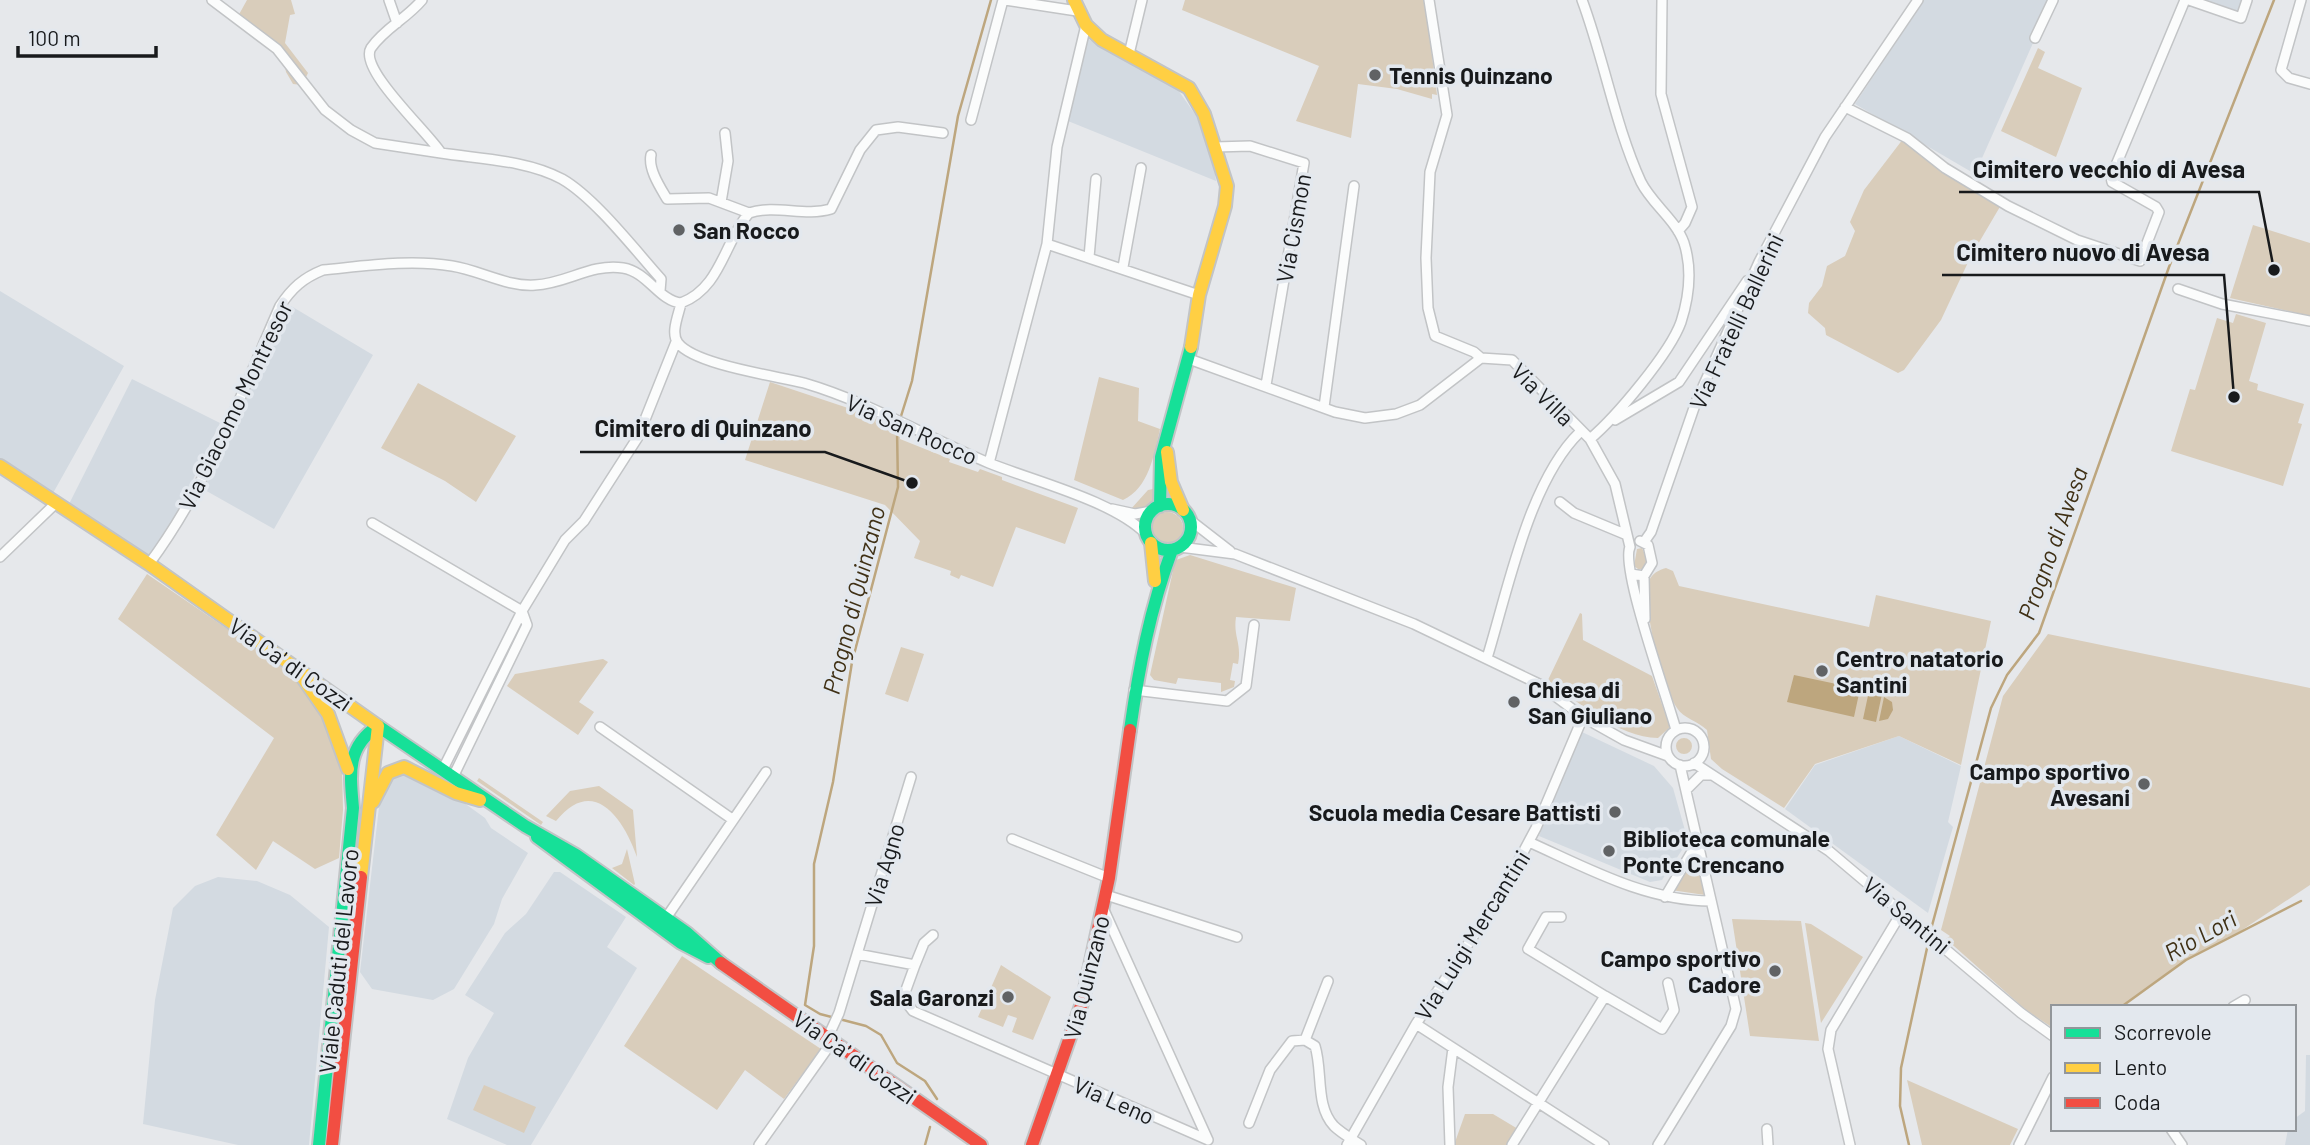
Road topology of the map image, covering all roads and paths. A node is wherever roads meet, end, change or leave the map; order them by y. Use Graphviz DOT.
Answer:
graph roads {
  1 [pos="212,0"];
  2 [pos="389,0"];
  3 [pos="422,0"];
  4 [pos="1004,0"];
  5 [pos="1142,0"];
  6 [pos="1429,0"];
  7 [pos="1582,0"];
  8 [pos="1662,0"];
  9 [pos="1918,0"];
  10 [pos="2053,0"];
  11 [pos="2187,0"];
  12 [pos="2247,0"];
  13 [pos="2301,0"];
  14 [pos="1076,6"];
  15 [pos="397,23"];
  16 [pos="1086,25"];
  17 [pos="2035,38"];
  18 [pos="1129,54"];
  19 [pos="2310,84"];
  20 [pos="1845,107"];
  21 [pos="971,120"];
  22 [pos="725,133"];
  23 [pos="943,133"];
  24 [pos="1214,147"];
  25 [pos="442,153"];
  26 [pos="651,155"];
  27 [pos="1141,168"];
  28 [pos="1096,178"];
  29 [pos="1354,186"];
  30 [pos="721,202"];
  31 [pos="749,213"];
  32 [pos="1678,231"];
  33 [pos="1047,244"];
  34 [pos="1089,257"];
  35 [pos="1759,262"];
  36 [pos="1123,267"];
  37 [pos="2178,289"];
  38 [pos="660,290"];
  39 [pos="1199,295"];
  40 [pos="681,303"];
  41 [pos="2310,321"];
  42 [pos="677,341"];
  43 [pos="1480,358"];
  44 [pos="1189,359"];
  45 [pos="1266,385"];
  46 [pos="1324,407"];
  47 [pos="1606,425"];
  48 [pos="1580,432"];
  49 [pos="1167,437"];
  50 [pos="1590,439"];
  51 [pos="989,463"];
  52 [pos="0,466"];
  53 [pos="1560,502"];
  54 [pos="57,503"];
  55 [pos="1107,508"];
  56 [pos="1156,509"];
  57 [pos="1186,515"];
  58 [pos="372,523"];
  59 [pos="1627,535"];
  60 [pos="1149,539"];
  61 [pos="1644,541"];
  62 [pos="1630,547"];
  63 [pos="1176,548"];
  64 [pos="1235,554"];
  65 [pos="0,557"];
  66 [pos="149,564"];
  67 [pos="1631,574"];
  68 [pos="1644,576"];
  69 [pos="1156,592"];
  70 [pos="522,611"];
  71 [pos="1254,625"];
  72 [pos="1646,631"];
  73 [pos="1487,658"];
  74 [pos="296,668"];
  75 [pos="1134,690"];
  76 [pos="1583,718"];
  77 [pos="378,726"];
  78 [pos="600,727"];
  79 [pos="1680,729"];
  80 [pos="1666,743"];
  81 [pos="1647,749"];
  82 [pos="1668,756"];
  83 [pos="1690,762"];
  84 [pos="766,772"];
  85 [pos="448,773"];
  86 [pos="1711,775"];
  87 [pos="911,776"];
  88 [pos="350,777"];
  89 [pos="1720,780"];
  90 [pos="1687,789"];
  91 [pos="494,805"];
  92 [pos="732,819"];
  93 [pos="366,822"];
  94 [pos="525,827"];
  95 [pos="1012,839"];
  96 [pos="1529,842"];
  97 [pos="1697,843"];
  98 [pos="1109,878"];
  99 [pos="1107,895"];
  100 [pos="1665,897"];
  101 [pos="1711,901"];
  102 [pos="1104,910"];
  103 [pos="1903,911"];
  104 [pos="1561,917"];
  105 [pos="666,918"];
  106 [pos="933,935"];
  107 [pos="1237,937"];
  108 [pos="857,954"];
  109 [pos="915,965"];
  110 [pos="729,969"];
  111 [pos="1328,981"];
  112 [pos="1668,983"];
  113 [pos="1605,996"];
  114 [pos="2245,1000"];
  115 [pos="2236,1005"];
  116 [pos="1416,1024"];
  117 [pos="2051,1035"];
  118 [pos="830,1036"];
  119 [pos="1305,1040"];
  120 [pos="1453,1048"];
  121 [pos="1058,1075"];
  122 [pos="2051,1081"];
  123 [pos="1538,1104"];
  124 [pos="1249,1123"];
  125 [pos="1768,1129"];
  126 [pos="2177,1131"];
  127 [pos="1349,1142"];
  128 [pos="1209,1143"];
  129 [pos="320,1145"];
  130 [pos="332,1145"];
  131 [pos="759,1145"];
  132 [pos="981,1145"];
  133 [pos="1032,1145"];
  134 [pos="1361,1145"];
  135 [pos="1450,1145"];
  136 [pos="1512,1145"];
  137 [pos="1604,1145"];
  138 [pos="1658,1145"];
  139 [pos="1768,1145"];
  140 [pos="1850,1145"];
  141 [pos="2018,1145"];
  142 [pos="2182,1145"];
  1 -- 25 [label="street"];
  2 -- 15 [label="street"];
  3 -- 15 [label="street"];
  4 -- 14 [label="street"];
  4 -- 21 [label="street"];
  5 -- 18 [label="street"];
  6 -- 43 [label="street"];
  7 -- 32 [label="street"];
  8 -- 32 [label="street"];
  9 -- 20 [label="street, Via Fratelli Ballerini"];
  10 -- 17 [label="street"];
  11 -- 12 [label="street"];
  11 -- 20 [label="street"];
  13 -- 19 [label="street"];
  14 -- 16 [label="main road, Via Quinzano"];
  15 -- 25 [label="street"];
  16 -- 18 [label="main road, Via Quinzano"];
  16 -- 33 [label="street"];
  18 -- 24 [label="main road, Via Quinzano"];
  20 -- 35 [label="street, Via Fratelli Ballerini"];
  22 -- 30 [label="street"];
  23 -- 31 [label="street"];
  24 -- 39 [label="main road, Via Quinzano"];
  24 -- 45 [label="street, Via Cismon"];
  25 -- 38 [label="street"];
  26 -- 30 [label="street"];
  27 -- 36 [label="street"];
  28 -- 34 [label="street"];
  29 -- 46 [label="street"];
  30 -- 31 [label="street"];
  31 -- 40 [label="street"];
  32 -- 47 [label="street"];
  33 -- 34 [label="street"];
  33 -- 51 [label="street"];
  34 -- 36 [label="street"];
  35 -- 47 [label="street"];
  35 -- 61 [label="street, Via Fratelli Ballerini"];
  36 -- 39 [label="street"];
  37 -- 41 [label="street"];
  38 -- 40 [label="street"];
  38 -- 66 [label="street, Via Giacomo Montresor"];
  39 -- 44 [label="main road, Via Quinzano"];
  40 -- 42 [label="street"];
  42 -- 51 [label="street, Via San Rocco"];
  42 -- 70 [label="street"];
  43 -- 46 [label="street, Via Villa"];
  43 -- 48 [label="street, Via Villa"];
  44 -- 45 [label="street, Via Villa"];
  44 -- 49 [label="main road, Via Quinzano"];
  45 -- 46 [label="street, Via Villa"];
  47 -- 50 [label="street"];
  48 -- 50 [label="street, Via Villa"];
  48 -- 73 [label="street"];
  49 -- 56 [label="main road, Via Quinzano"];
  49 -- 57 [label="main road"];
  50 -- 59 [label="street, Via Villa"];
  51 -- 55 [label="street, Via San Rocco"];
  52 -- 54 [label="main road, Via Ca' di Cozzi"];
  53 -- 59 [label="street"];
  54 -- 65 [label="street"];
  54 -- 66 [label="main road, Via Ca' di Cozzi"];
  55 -- 56 [label="street, Via San Rocco"];
  55 -- 60 [label="street, Via San Rocco"];
  56 -- 57 [label="main road"];
  56 -- 60 [label="main road, Via Quinzano"];
  57 -- 63 [label="main road, Via Quinzano"];
  57 -- 64 [label="street"];
  58 -- 70 [label="street"];
  59 -- 62 [label="street, Via Villa"];
  60 -- 63 [label="main road"];
  60 -- 69 [label="main road, Via Quinzano"];
  61 -- 62 [label="street"];
  61 -- 68 [label="street, Via Villa"];
  62 -- 67 [label="street, Via Villa"];
  63 -- 64 [label="street"];
  63 -- 69 [label="main road, Via Quinzano"];
  64 -- 73 [label="street, Via Santini"];
  66 -- 74 [label="main road, Via Ca' di Cozzi"];
  67 -- 68 [label="street"];
  67 -- 72 [label="street, Via Villa"];
  68 -- 72 [label="street, Via Villa"];
  69 -- 75 [label="main road, Via Quinzano"];
  70 -- 85 [label="street"];
  70 -- 85 [label="street"];
  71 -- 75 [label="street"];
  72 -- 79 [label="street, Via Villa"];
  73 -- 76 [label="street, Via Santini"];
  74 -- 77 [label="main road, Via Ca' di Cozzi"];
  74 -- 88 [label="main road, Viale Caduti del Lavoro"];
  75 -- 98 [label="main road, Via Quinzano"];
  76 -- 81 [label="street, Via Santini"];
  76 -- 96 [label="street, Via Luigi Mercantini"];
  77 -- 85 [label="main road, Via Ca' di Cozzi"];
  77 -- 88 [label="main road, Viale Caduti del Lavoro"];
  77 -- 93 [label="main road, Viale Caduti del Lavoro"];
  78 -- 92 [label="street"];
  79 -- 80 [label="street"];
  79 -- 83 [label="street, Via Santini"];
  80 -- 81 [label="street"];
  80 -- 82 [label="street"];
  81 -- 82 [label="street, Via Santini"];
  82 -- 83 [label="street, Via Santini"];
  83 -- 86 [label="street, Via Santini"];
  83 -- 89 [label="street, Via Santini"];
  83 -- 90 [label="street"];
  84 -- 92 [label="street"];
  85 -- 91 [label="main road, Via Ca' di Cozzi"];
  86 -- 89 [label="street, Via Santini"];
  86 -- 90 [label="street"];
  87 -- 108 [label="street, Via Agno"];
  88 -- 129 [label="main road, Viale Caduti del Lavoro"];
  89 -- 103 [label="street, Via Santini"];
  90 -- 97 [label="street"];
  91 -- 93 [label="main road, Viale Caduti del Lavoro"];
  91 -- 94 [label="main road, Via Ca' di Cozzi"];
  92 -- 105 [label="street"];
  93 -- 130 [label="main road, Viale Caduti del Lavoro"];
  94 -- 105 [label="main road, Via Ca' di Cozzi"];
  94 -- 110 [label="main road, Via Ca' di Cozzi"];
  95 -- 98 [label="street"];
  96 -- 100 [label="street"];
  96 -- 116 [label="street, Via Luigi Mercantini"];
  97 -- 100 [label="street"];
  97 -- 101 [label="street"];
  98 -- 99 [label="main road, Via Quinzano"];
  99 -- 102 [label="main road, Via Quinzano"];
  99 -- 107 [label="street"];
  100 -- 101 [label="street"];
  101 -- 138 [label="street"];
  102 -- 121 [label="main road, Via Quinzano"];
  102 -- 128 [label="street"];
  103 -- 117 [label="street, Via Santini"];
  103 -- 140 [label="street"];
  104 -- 113 [label="street"];
  105 -- 110 [label="main road, Via Ca' di Cozzi"];
  106 -- 109 [label="street"];
  108 -- 109 [label="street"];
  108 -- 118 [label="street, Via Agno"];
  109 -- 121 [label="street"];
  110 -- 118 [label="main road, Via Ca' di Cozzi"];
  111 -- 119 [label="street"];
  112 -- 113 [label="street"];
  113 -- 123 [label="street"];
  114 -- 115 [label="street"];
  116 -- 120 [label="street"];
  116 -- 127 [label="street, Via Luigi Mercantini"];
  118 -- 131 [label="street, Via Agno"];
  118 -- 132 [label="main road, Via Ca' di Cozzi"];
  119 -- 124 [label="street"];
  119 -- 127 [label="street"];
  120 -- 123 [label="street"];
  120 -- 135 [label="street"];
  121 -- 128 [label="street, Via Leno"];
  121 -- 133 [label="main road, Via Quinzano"];
  122 -- 141 [label="street"];
  123 -- 136 [label="street"];
  123 -- 137 [label="street"];
  125 -- 139 [label="street"];
  126 -- 142 [label="street"];
  127 -- 134 [label="street"];
}
